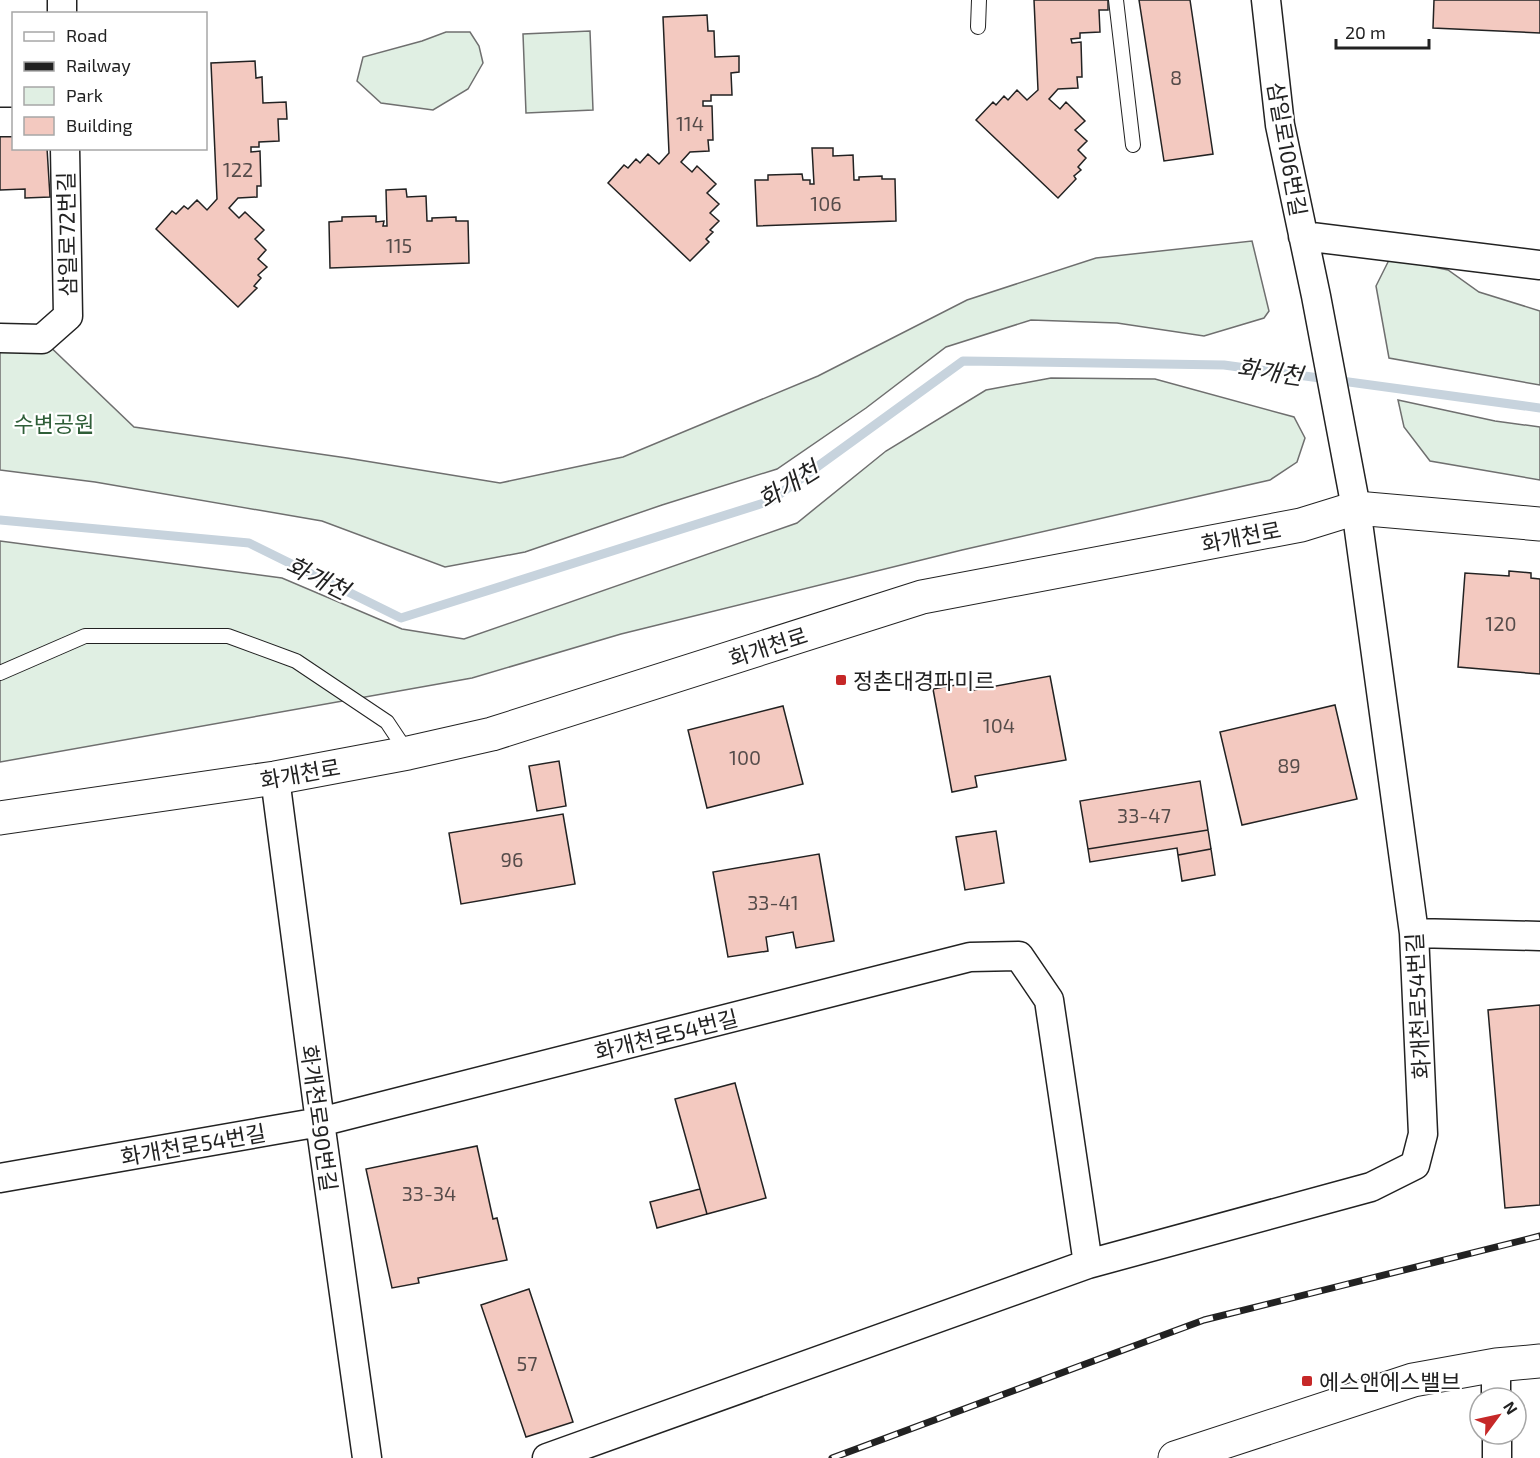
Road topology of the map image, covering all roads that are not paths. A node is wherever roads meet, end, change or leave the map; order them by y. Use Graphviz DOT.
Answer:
graph roads {
  1 [pos="979,0"];
  2 [pos="1116,0"];
  3 [pos="1266,0"];
  4 [pos="978,27"];
  5 [pos="1132,145"];
  6 [pos="64,150"];
  7 [pos="1303,236"];
  8 [pos="1540,265"];
  9 [pos="0,338"];
  10 [pos="1356,508"];
  11 [pos="1540,524"];
  12 [pos="0,673"];
  13 [pos="408,753"];
  14 [pos="275,778"];
  15 [pos="0,818"];
  16 [pos="1414,933"];
  17 [pos="1540,936"];
  18 [pos="320,1122"];
  19 [pos="0,1178"];
  20 [pos="1088,1264"];
  21 [pos="1540,1361"];
  22 [pos="1496,1365"];
  23 [pos="1496,1386"];
  24 [pos="367,1458"];
  25 [pos="547,1458"];
  26 [pos="1175,1458"];
  1 -- 4 [label="lane"];
  2 -- 5 [label="lane"];
  3 -- 7 [label="street, 삼일로106번길"];
  6 -- 9 [label="street, 삼일로72번길"];
  7 -- 8 [label="street"];
  7 -- 10 [label="street, 삼일로106번길"];
  10 -- 11 [label="main road, 화개천로"];
  10 -- 13 [label="main road, 화개천로"];
  10 -- 16 [label="street, 화개천로54번길"];
  12 -- 13 [label="lane"];
  13 -- 14 [label="main road, 화개천로"];
  14 -- 15 [label="main road, 화개천로"];
  14 -- 18 [label="street, 화개천로90번길"];
  16 -- 17 [label="street"];
  16 -- 20 [label="street, 화개천로54번길"];
  18 -- 19 [label="street, 화개천로54번길"];
  18 -- 20 [label="street, 화개천로54번길"];
  18 -- 24 [label="street, 화개천로90번길"];
  20 -- 25 [label="street, 화개천로54번길"];
  21 -- 22 [label="main road"];
  22 -- 23 [label="street"];
  22 -- 26 [label="main road"];
}
